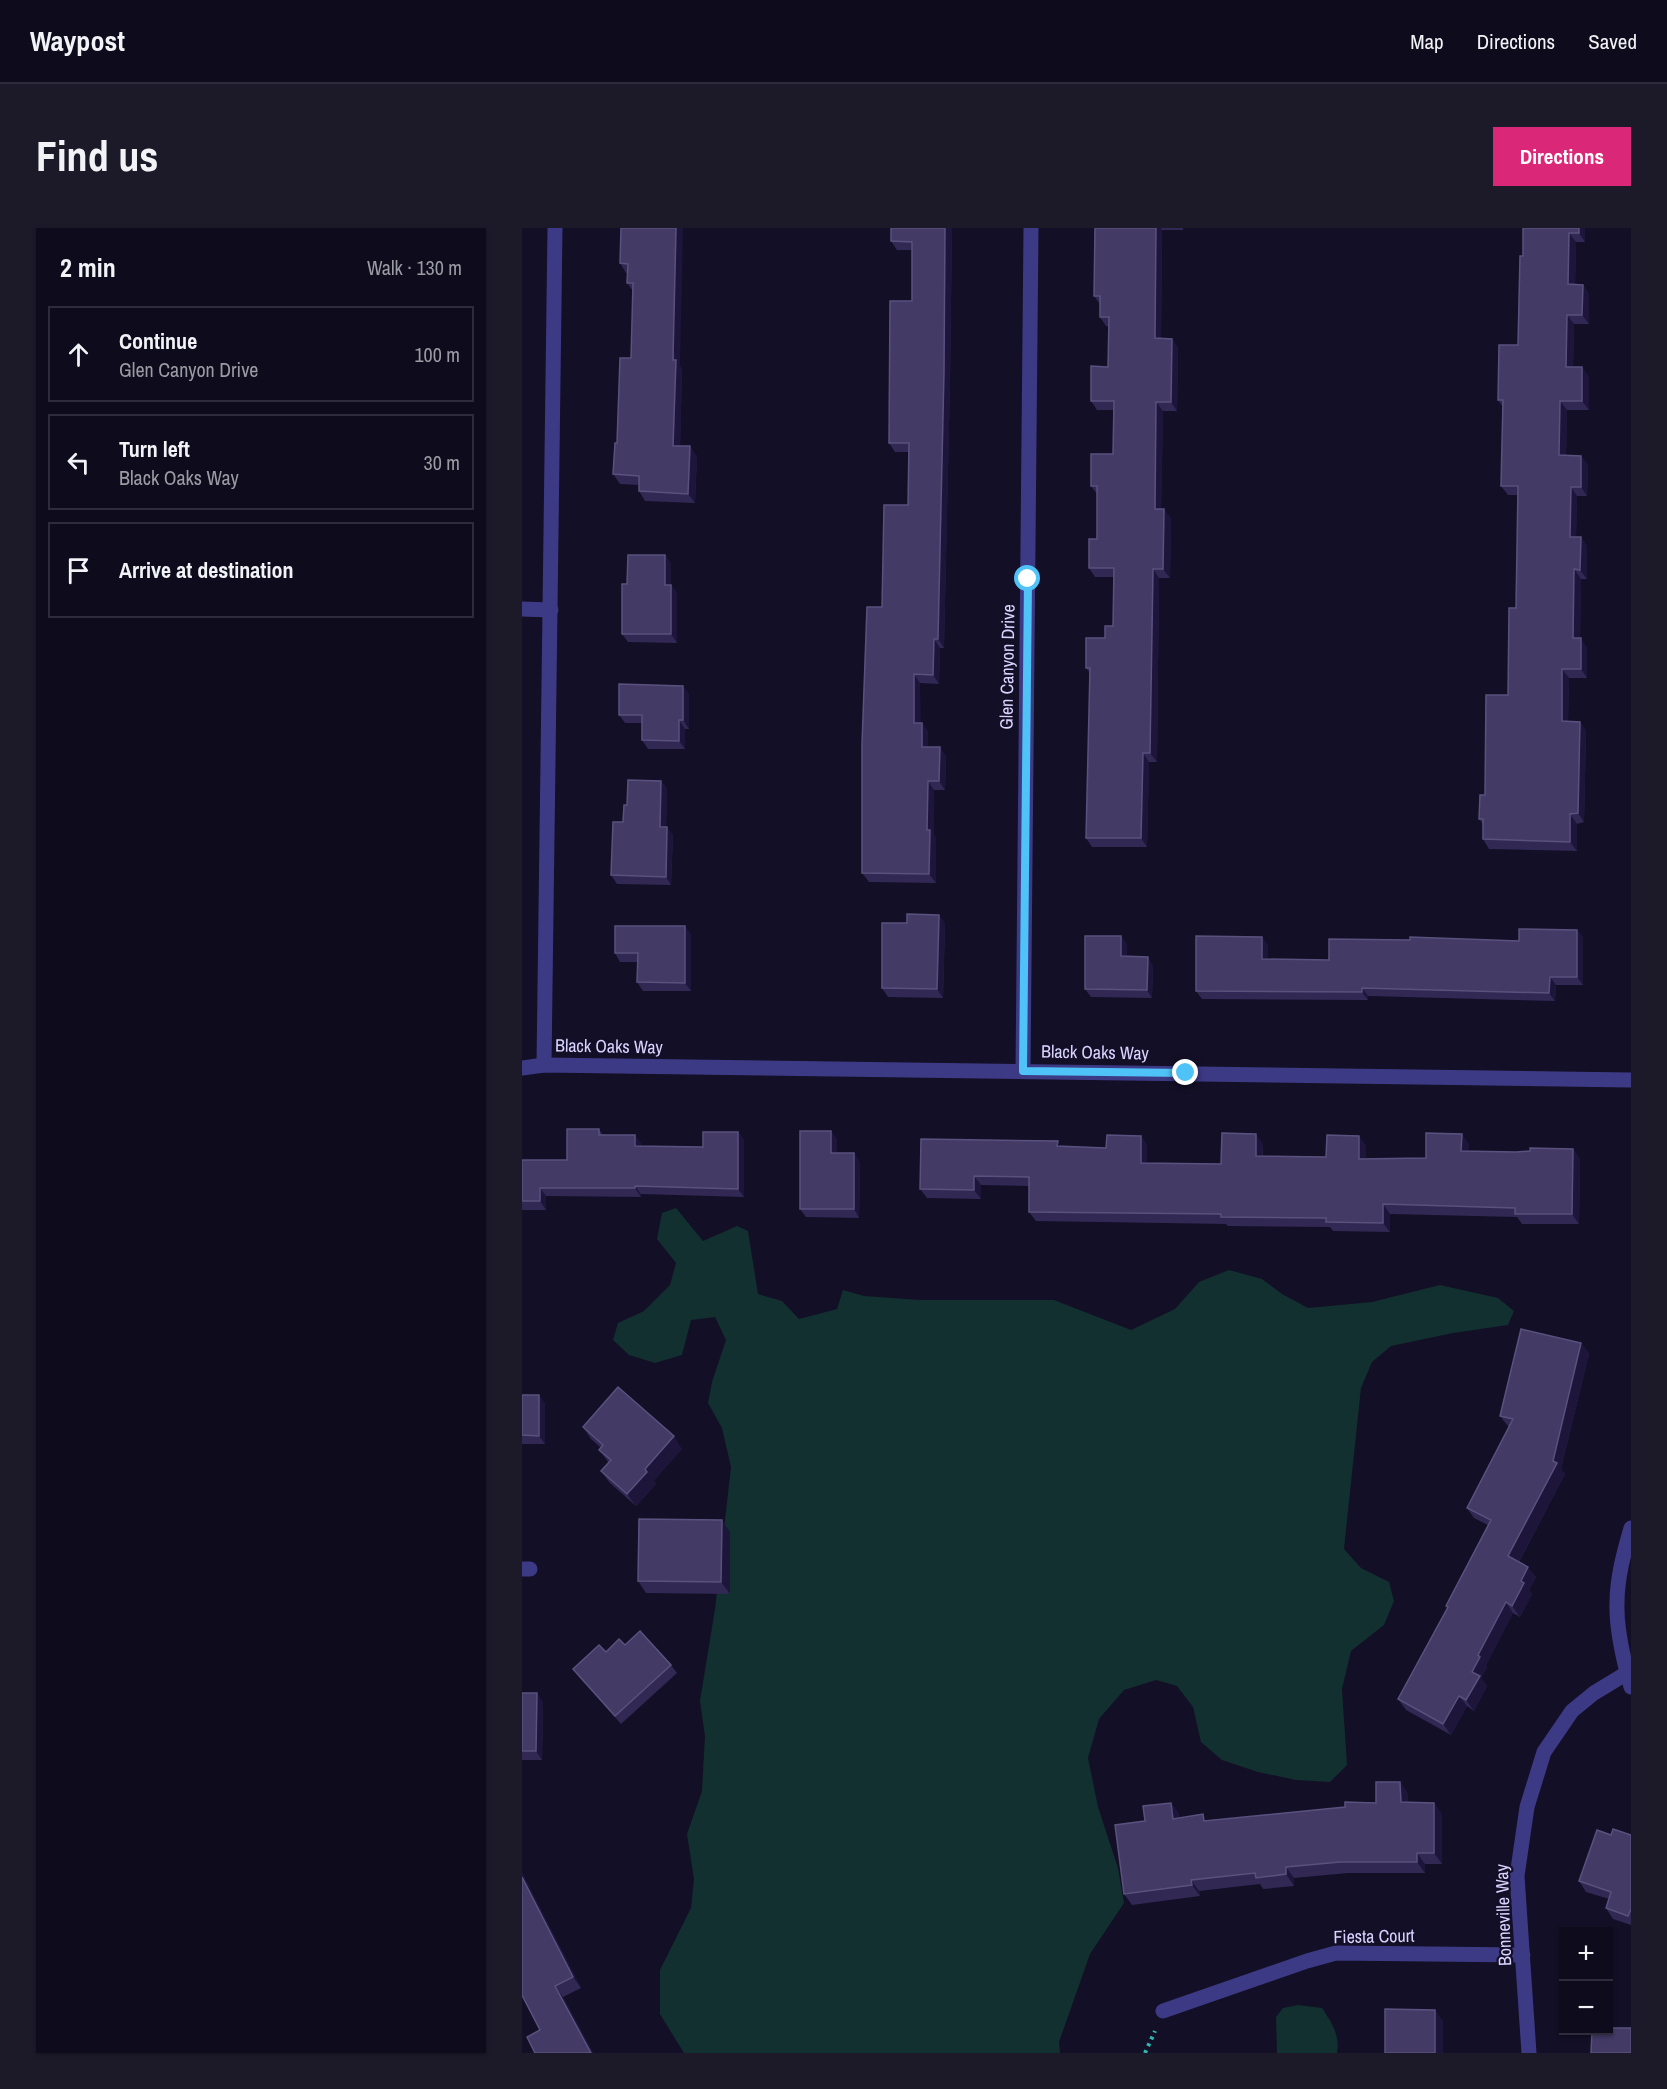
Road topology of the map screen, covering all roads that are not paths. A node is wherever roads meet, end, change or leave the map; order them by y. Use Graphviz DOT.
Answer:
graph roads {
  1 [pos="555,228"];
  2 [pos="1031,228"];
  3 [pos="522,609"];
  4 [pos="551,610"];
  5 [pos="544,1065"];
  6 [pos="522,1068"];
  7 [pos="1023,1071"];
  8 [pos="1631,1080"];
  9 [pos="1631,1528"];
  10 [pos="1629,1680"];
  11 [pos="1523,1956"];
  12 [pos="1164,2011"];
  13 [pos="1529,2053"];
  1 -- 4 [label="street"];
  2 -- 7 [label="street, Glen Canyon Drive"];
  3 -- 4 [label="street"];
  4 -- 5 [label="street"];
  5 -- 6 [label="street, Black Oaks Way"];
  5 -- 7 [label="street, Black Oaks Way"];
  7 -- 8 [label="street, Black Oaks Way"];
  9 -- 10 [label="street"];
  10 -- 11 [label="street, Bonneville Way"];
  11 -- 12 [label="street, Fiesta Court"];
  11 -- 13 [label="street, Bonneville Way"];
}
